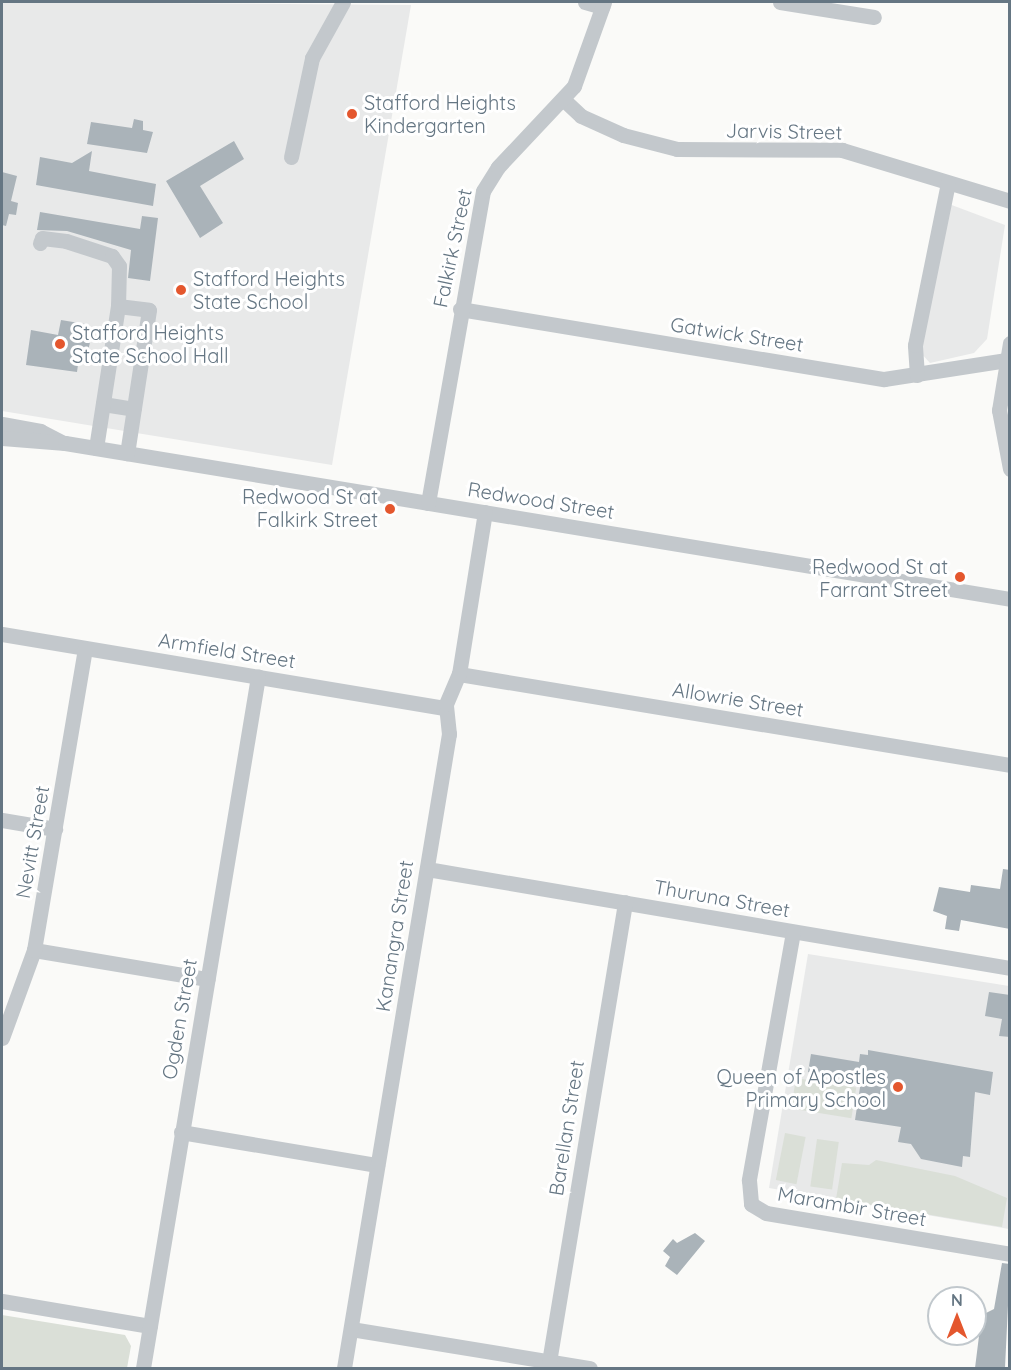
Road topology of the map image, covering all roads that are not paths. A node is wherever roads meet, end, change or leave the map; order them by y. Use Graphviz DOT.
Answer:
graph roads {
  1 [pos="343,2"];
  2 [pos="585,2"];
  3 [pos="780,2"];
  4 [pos="603,4"];
  5 [pos="874,17"];
  6 [pos="564,100"];
  7 [pos="291,157"];
  8 [pos="948,183"];
  9 [pos="1010,201"];
  10 [pos="40,243"];
  11 [pos="118,306"];
  12 [pos="460,309"];
  13 [pos="1010,343"];
  14 [pos="1007,360"];
  15 [pos="917,375"];
  16 [pos="103,404"];
  17 [pos="134,409"];
  18 [pos="2,424"];
  19 [pos="2,438"];
  20 [pos="65,443"];
  21 [pos="96,448"];
  22 [pos="128,453"];
  23 [pos="1010,469"];
  24 [pos="428,503"];
  25 [pos="485,512"];
  26 [pos="1010,599"];
  27 [pos="2,634"];
  28 [pos="85,648"];
  29 [pos="459,674"];
  30 [pos="258,676"];
  31 [pos="446,708"];
  32 [pos="1010,765"];
  33 [pos="2,820"];
  34 [pos="55,829"];
  35 [pos="427,869"];
  36 [pos="625,902"];
  37 [pos="792,932"];
  38 [pos="34,950"];
  39 [pos="1010,968"];
  40 [pos="208,979"];
  41 [pos="2,1038"];
  42 [pos="182,1132"];
  43 [pos="377,1165"];
  44 [pos="1010,1254"];
  45 [pos="2,1301"];
  46 [pos="150,1326"];
  47 [pos="351,1329"];
  48 [pos="549,1362"];
  49 [pos="143,1368"];
  50 [pos="344,1368"];
  51 [pos="590,1368"];
  1 -- 7 [label="street"];
  2 -- 4 [label="street"];
  3 -- 5 [label="street"];
  4 -- 6 [label="street, Falkirk Street"];
  6 -- 8 [label="street, Jarvis Street"];
  6 -- 12 [label="street, Falkirk Street"];
  8 -- 9 [label="street, Jarvis Street"];
  8 -- 15 [label="street"];
  10 -- 11 [label="street"];
  11 -- 16 [label="street"];
  11 -- 17 [label="street"];
  12 -- 15 [label="street, Gatwick Street"];
  12 -- 24 [label="street, Falkirk Street"];
  13 -- 14 [label="street"];
  14 -- 15 [label="street, Gatwick Street"];
  14 -- 23 [label="street"];
  16 -- 17 [label="street"];
  16 -- 21 [label="street"];
  17 -- 22 [label="street"];
  18 -- 20 [label="street, Redwood Street"];
  19 -- 20 [label="street, Redwood Street"];
  20 -- 21 [label="street, Redwood Street"];
  21 -- 22 [label="street, Redwood Street"];
  22 -- 24 [label="street, Redwood Street"];
  24 -- 25 [label="street, Redwood Street"];
  25 -- 26 [label="street, Redwood Street"];
  25 -- 29 [label="street, Kanangra Street"];
  27 -- 28 [label="street, Armfield Street"];
  28 -- 30 [label="street, Armfield Street"];
  28 -- 34 [label="street, Nevitt Street"];
  29 -- 31 [label="street, Kanangra Street"];
  29 -- 32 [label="street, Allowrie Street"];
  30 -- 31 [label="street, Armfield Street"];
  30 -- 40 [label="street, Ogden Street"];
  31 -- 35 [label="street, Kanangra Street"];
  33 -- 34 [label="street"];
  34 -- 38 [label="street, Nevitt Street"];
  35 -- 36 [label="street, Thuruna Street"];
  35 -- 43 [label="street, Kanangra Street"];
  36 -- 37 [label="street, Thuruna Street"];
  36 -- 48 [label="street, Barellan Street"];
  37 -- 39 [label="street, Thuruna Street"];
  37 -- 44 [label="street, Marambir Street"];
  38 -- 40 [label="street"];
  38 -- 41 [label="street, Nevitt Street"];
  40 -- 42 [label="street, Ogden Street"];
  42 -- 43 [label="street"];
  42 -- 46 [label="street, Ogden Street"];
  43 -- 47 [label="street, Kanangra Street"];
  45 -- 46 [label="street"];
  46 -- 49 [label="street, Ogden Street"];
  47 -- 48 [label="street"];
  47 -- 50 [label="street, Kanangra Street"];
  48 -- 51 [label="street"];
}
